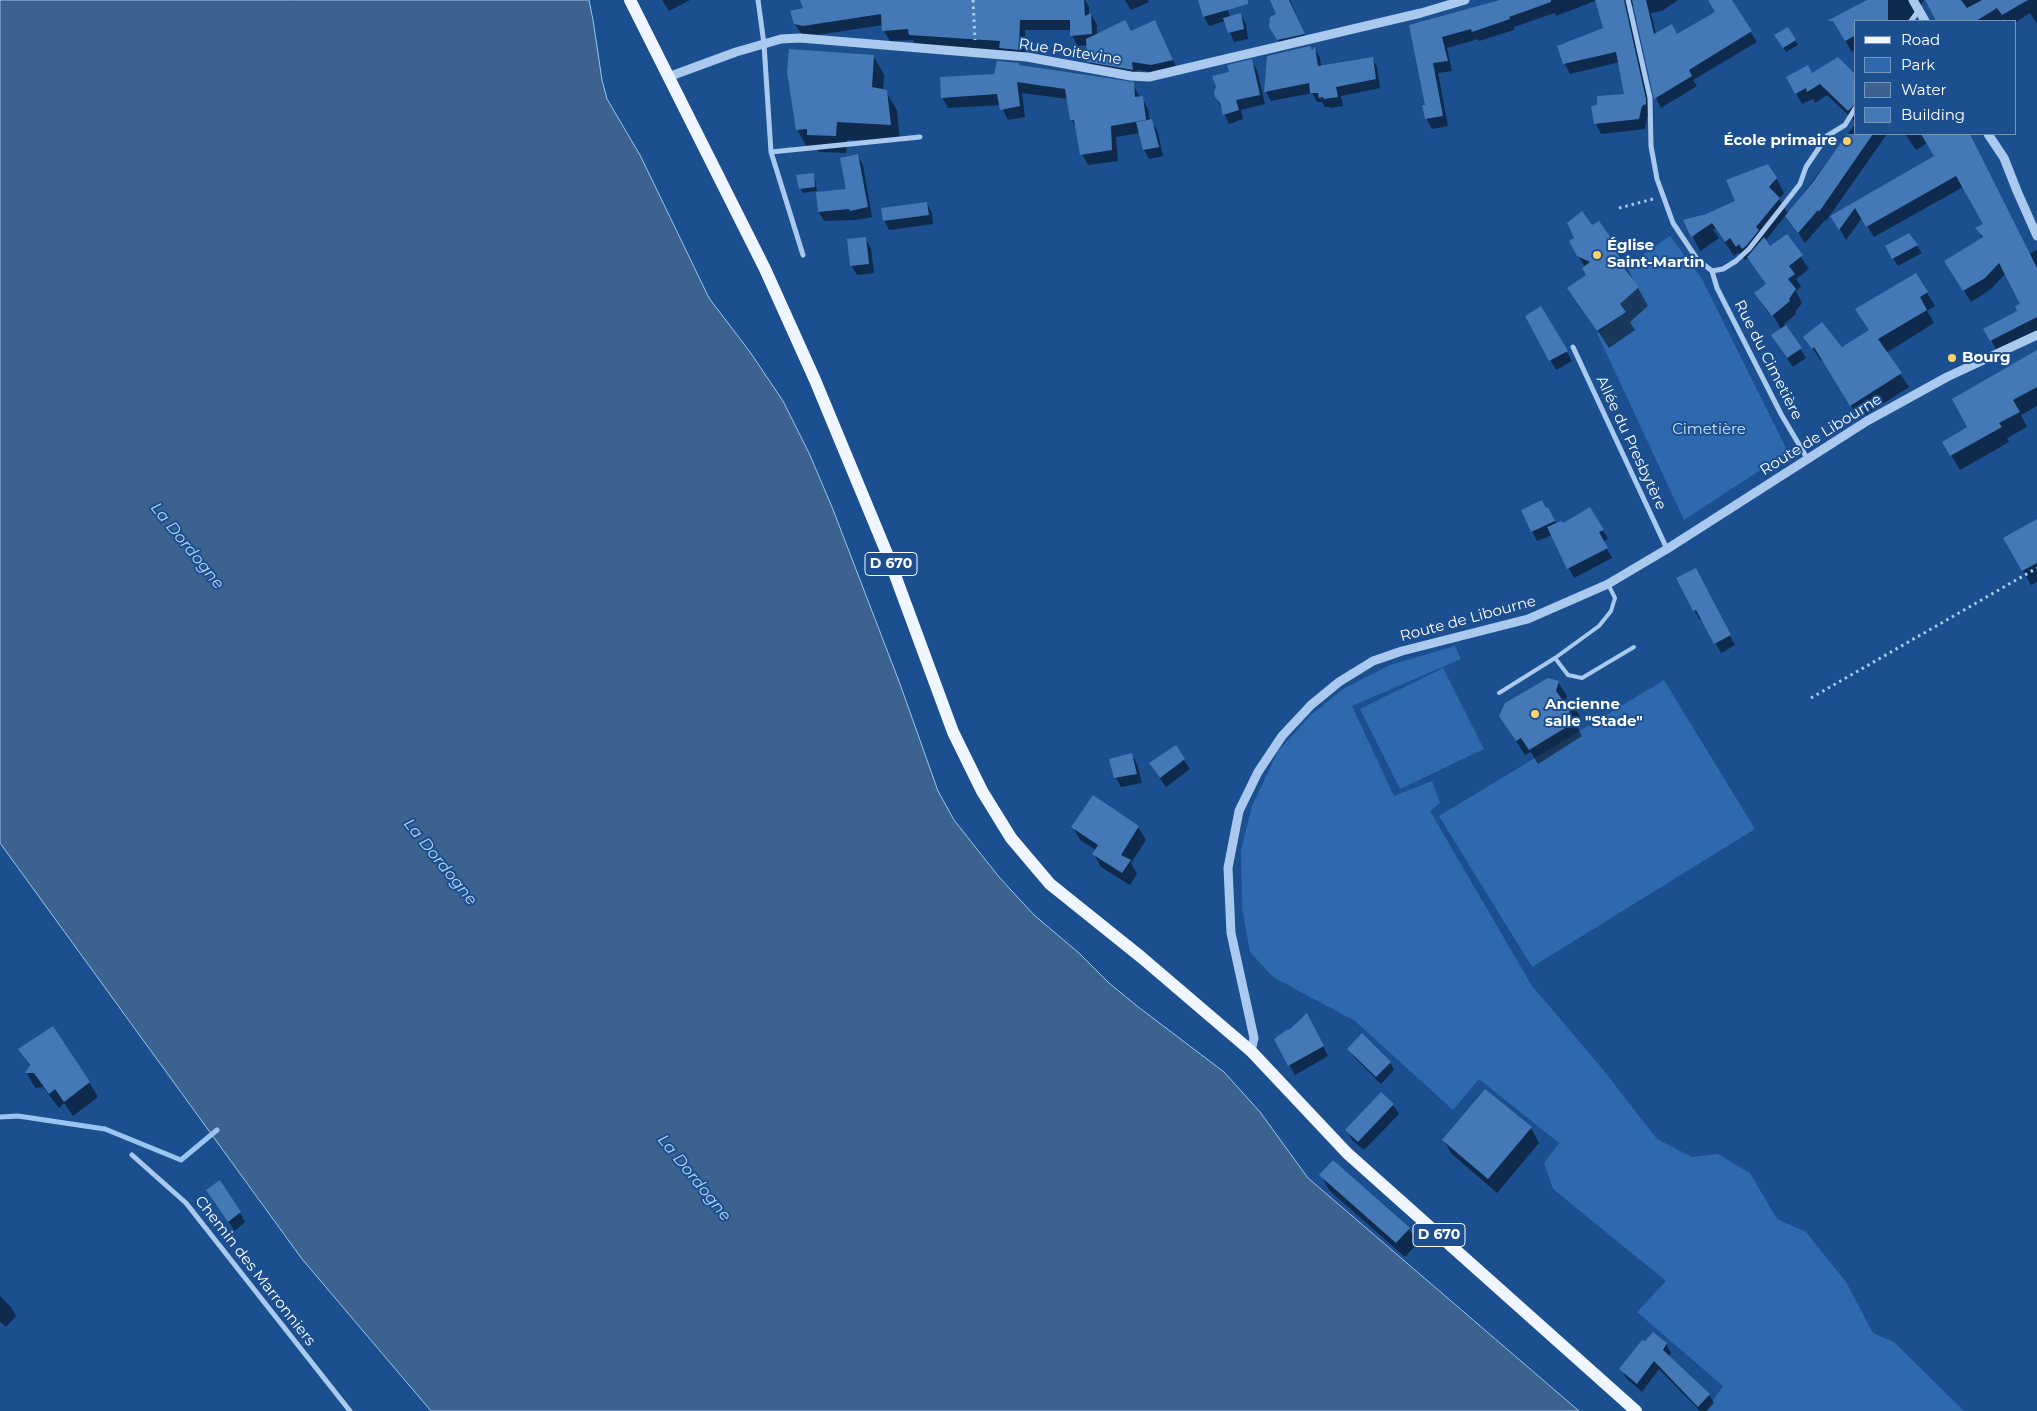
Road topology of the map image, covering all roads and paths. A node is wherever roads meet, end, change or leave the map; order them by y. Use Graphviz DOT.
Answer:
graph roads {
  1 [pos="630,0"];
  2 [pos="758,0"];
  3 [pos="973,0"];
  4 [pos="1465,0"];
  5 [pos="1628,0"];
  6 [pos="1913,0"];
  7 [pos="1919,10"];
  8 [pos="1912,20"];
  9 [pos="1924,20"];
  10 [pos="764,44"];
  11 [pos="975,53"];
  12 [pos="668,77"];
  13 [pos="1854,110"];
  14 [pos="1989,135"];
  15 [pos="920,137"];
  16 [pos="771,152"];
  17 [pos="1663,197"];
  18 [pos="1618,208"];
  19 [pos="2037,236"];
  20 [pos="803,255"];
  21 [pos="1712,271"];
  22 [pos="2037,335"];
  23 [pos="1572,347"];
  24 [pos="1807,458"];
  25 [pos="1667,549"];
  26 [pos="2037,568"];
  27 [pos="1608,584"];
  28 [pos="1634,647"];
  29 [pos="1555,658"];
  30 [pos="1499,693"];
  31 [pos="1811,698"];
  32 [pos="1251,1050"];
  33 [pos="132,1155"];
  34 [pos="350,1411"];
  35 [pos="1636,1411"];
  1 -- 12 [label="main road, D 670"];
  2 -- 10 [label="street"];
  3 -- 11 [label="path"];
  4 -- 11 [label="street, Rue Poitevine"];
  5 -- 17 [label="street"];
  6 -- 7 [label="street"];
  7 -- 8 [label="street"];
  7 -- 9 [label="street"];
  10 -- 11 [label="street, Rue Poitevine"];
  10 -- 12 [label="street, Rue Poitevine"];
  10 -- 16 [label="street"];
  12 -- 32 [label="main road, D 670"];
  13 -- 21 [label="street"];
  14 -- 19 [label="street"];
  15 -- 16 [label="street"];
  16 -- 20 [label="street"];
  17 -- 18 [label="path"];
  17 -- 21 [label="street"];
  21 -- 24 [label="street, Rue du Cimetière"];
  22 -- 24 [label="street, Route de Libourne"];
  23 -- 25 [label="street, Allée du Presbytère"];
  24 -- 25 [label="street, Route de Libourne"];
  25 -- 27 [label="street, Route de Libourne"];
  26 -- 31 [label="path"];
  27 -- 29 [label="lane"];
  27 -- 32 [label="street, Route de Libourne"];
  28 -- 29 [label="lane"];
  29 -- 30 [label="lane"];
  32 -- 35 [label="main road, D 670"];
  33 -- 34 [label="street, Chemin des Marronniers"];
}
